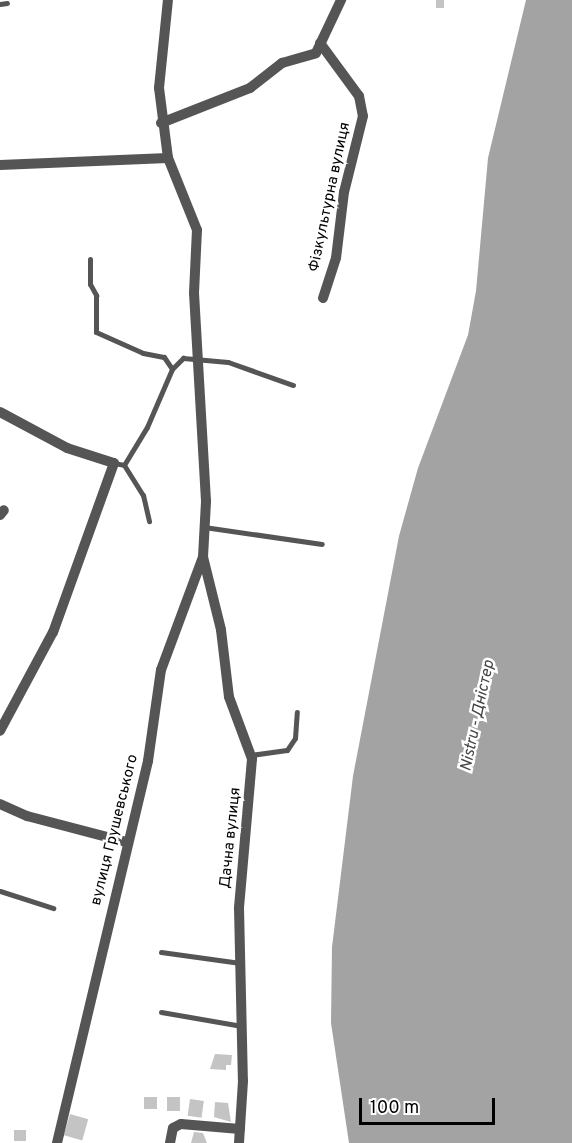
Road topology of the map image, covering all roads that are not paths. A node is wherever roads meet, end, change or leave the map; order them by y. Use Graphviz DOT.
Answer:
graph roads {
  1 [pos="168,0"];
  2 [pos="341,0"];
  3 [pos="7,3"];
  4 [pos="0,4"];
  5 [pos="320,43"];
  6 [pos="161,123"];
  7 [pos="168,158"];
  8 [pos="0,165"];
  9 [pos="90,259"];
  10 [pos="323,298"];
  11 [pos="195,360"];
  12 [pos="172,369"];
  13 [pos="293,385"];
  14 [pos="0,412"];
  15 [pos="119,464"];
  16 [pos="149,521"];
  17 [pos="203,527"];
  18 [pos="322,544"];
  19 [pos="203,557"];
  20 [pos="297,712"];
  21 [pos="0,730"];
  22 [pos="251,755"];
  23 [pos="0,804"];
  24 [pos="126,842"];
  25 [pos="2,892"];
  26 [pos="0,902"];
  27 [pos="53,908"];
  28 [pos="161,952"];
  29 [pos="240,963"];
  30 [pos="161,1012"];
  31 [pos="242,1026"];
  32 [pos="240,1129"];
  33 [pos="57,1143"];
  34 [pos="170,1143"];
  35 [pos="239,1143"];
  1 -- 6 [label="street, вулиця Грушевського"];
  2 -- 5 [label="street"];
  3 -- 4 [label="lane"];
  5 -- 6 [label="street"];
  5 -- 10 [label="street, Фізкультурна вулиця"];
  6 -- 7 [label="street, вулиця Грушевського"];
  7 -- 8 [label="street"];
  7 -- 11 [label="street, вулиця Грушевського"];
  9 -- 12 [label="lane"];
  11 -- 12 [label="lane"];
  11 -- 13 [label="lane"];
  11 -- 17 [label="street, вулиця Грушевського"];
  12 -- 15 [label="lane"];
  14 -- 15 [label="street"];
  15 -- 16 [label="lane"];
  15 -- 21 [label="street"];
  17 -- 18 [label="lane"];
  17 -- 19 [label="street, вулиця Грушевського"];
  19 -- 22 [label="street, Дачна вулиця"];
  19 -- 24 [label="street, вулиця Грушевського"];
  20 -- 22 [label="lane"];
  22 -- 29 [label="street, Дачна вулиця"];
  23 -- 24 [label="street"];
  24 -- 33 [label="street, вулиця Грушевського"];
  25 -- 26 [label="lane"];
  25 -- 27 [label="lane"];
  28 -- 29 [label="lane"];
  29 -- 31 [label="street, Дачна вулиця"];
  30 -- 31 [label="lane"];
  31 -- 32 [label="street, Дачна вулиця"];
  32 -- 34 [label="street"];
  32 -- 35 [label="street, Дачна вулиця"];
}
